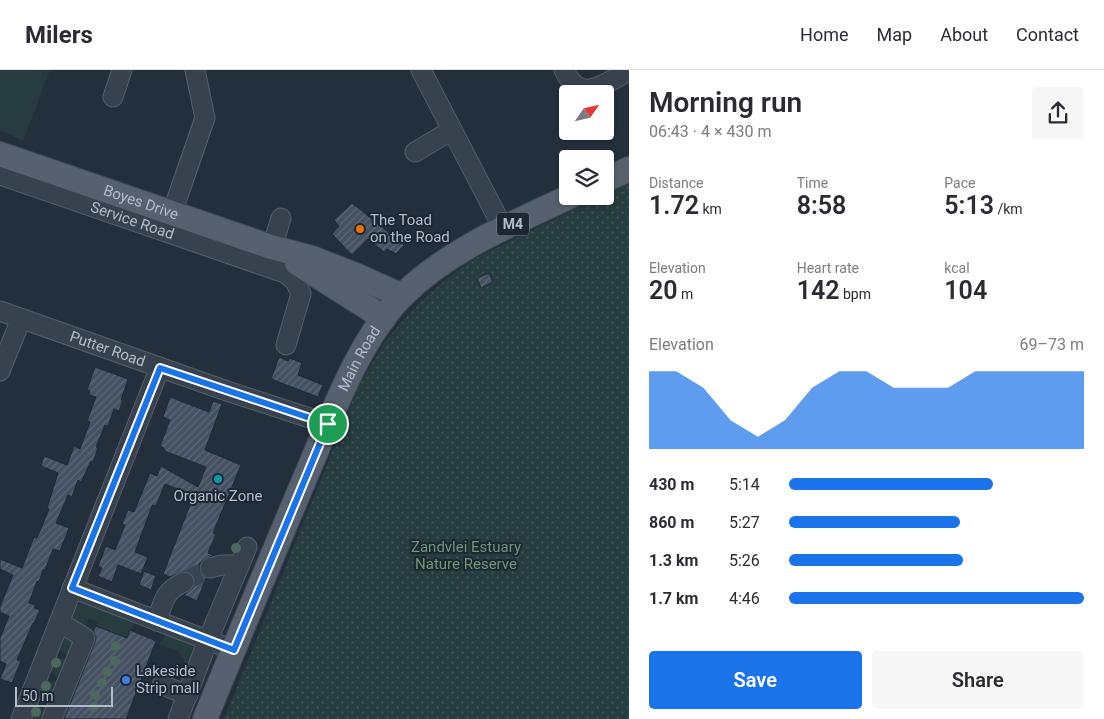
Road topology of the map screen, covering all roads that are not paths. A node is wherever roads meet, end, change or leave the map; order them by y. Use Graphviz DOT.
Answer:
graph roads {
  1 [pos="122,70"];
  2 [pos="195,70"];
  3 [pos="421,70"];
  4 [pos="564,70"];
  5 [pos="629,71"];
  6 [pos="113,97"];
  7 [pos="452,130"];
  8 [pos="415,152"];
  9 [pos="0,154"];
  10 [pos="629,169"];
  11 [pos="0,175"];
  12 [pos="614,176"];
  13 [pos="559,202"];
  14 [pos="172,213"];
  15 [pos="282,218"];
  16 [pos="503,228"];
  17 [pos="273,254"];
  18 [pos="402,296"];
  19 [pos="0,311"];
  20 [pos="21,318"];
  21 [pos="384,318"];
  22 [pos="286,345"];
  23 [pos="160,368"];
  24 [pos="0,371"];
  25 [pos="328,424"];
  26 [pos="248,547"];
  27 [pos="239,565"];
  28 [pos="210,568"];
  29 [pos="184,582"];
  30 [pos="72,588"];
  31 [pos="157,621"];
  32 [pos="59,622"];
  33 [pos="208,640"];
  34 [pos="234,650"];
  35 [pos="162,685"];
  36 [pos="188,695"];
  37 [pos="21,719"];
  38 [pos="52,719"];
  39 [pos="178,719"];
  40 [pos="206,719"];
  1 -- 6 [label="street"];
  2 -- 14 [label="street"];
  3 -- 7 [label="street"];
  4 -- 5 [label="street"];
  7 -- 8 [label="street"];
  7 -- 16 [label="street"];
  9 -- 14 [label="main road, Boyes Drive"];
  10 -- 12 [label="main road"];
  11 -- 17 [label="street, Service Road"];
  13 -- 16 [label="main road, Main Road / M4"];
  14 -- 17 [label="main road, Boyes Drive"];
  15 -- 17 [label="street"];
  16 -- 18 [label="main road, Main Road / M4"];
  17 -- 18 [label="main road, Boyes Drive"];
  17 -- 21 [label="main road, Boyes Drive"];
  17 -- 22 [label="street, Service Road"];
  18 -- 21 [label="main road, Main Road / M4"];
  19 -- 20 [label="street, Putter Road"];
  20 -- 23 [label="street, Putter Road"];
  20 -- 24 [label="street"];
  21 -- 25 [label="main road, Main Road / M4"];
  23 -- 25 [label="street, Putter Road"];
  23 -- 30 [label="street"];
  25 -- 34 [label="main road, Main Road / M4"];
  26 -- 27 [label="street"];
  27 -- 28 [label="street"];
  27 -- 33 [label="street"];
  29 -- 31 [label="street"];
  30 -- 31 [label="street"];
  30 -- 32 [label="street"];
  31 -- 33 [label="street"];
  32 -- 37 [label="street"];
  32 -- 38 [label="street"];
  33 -- 34 [label="street"];
  33 -- 36 [label="street"];
  34 -- 40 [label="main road, Main Road / M4"];
  35 -- 36 [label="street"];
  36 -- 39 [label="street"];
}
